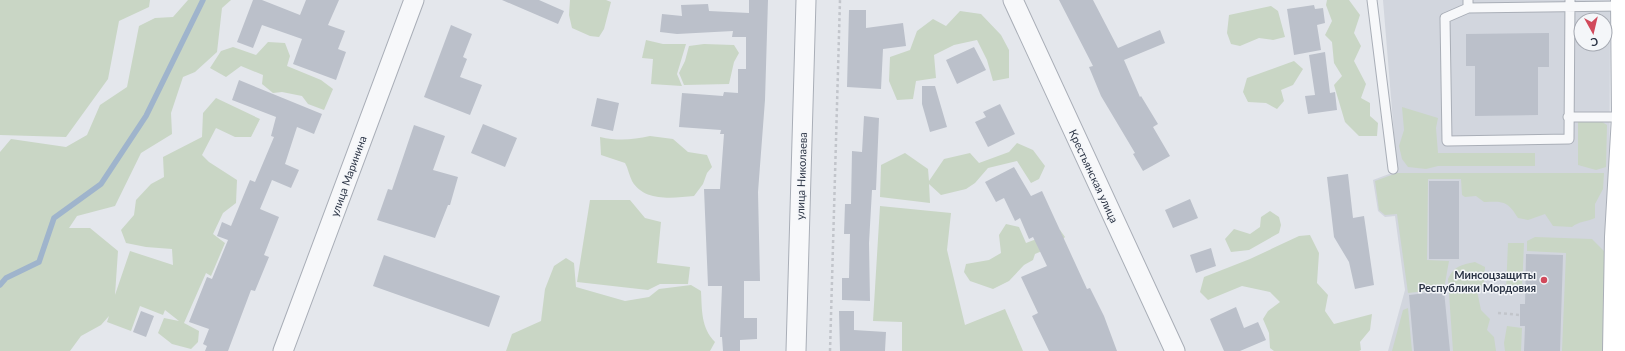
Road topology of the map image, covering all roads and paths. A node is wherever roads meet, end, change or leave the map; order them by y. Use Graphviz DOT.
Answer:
graph roads {
  1 [pos="414,0"];
  2 [pos="806,0"];
  3 [pos="840,0"];
  4 [pos="1013,0"];
  5 [pos="1372,0"];
  6 [pos="1622,3"];
  7 [pos="1468,4"];
  8 [pos="1570,4"];
  9 [pos="1623,104"];
  10 [pos="1568,116"];
  11 [pos="1393,169"];
  12 [pos="1621,271"];
  13 [pos="1498,313"];
  14 [pos="1520,315"];
  15 [pos="283,351"];
  16 [pos="796,351"];
  17 [pos="830,351"];
  18 [pos="1175,351"];
  19 [pos="1614,351"];
  1 -- 15 [label="street, улица Маринина"];
  2 -- 16 [label="street, улица Николаева"];
  3 -- 17 [label="path"];
  4 -- 18 [label="street, Крестьянская улица"];
  5 -- 11 [label="lane"];
  6 -- 8 [label="lane"];
  6 -- 9 [label="main road"];
  7 -- 8 [label="lane"];
  7 -- 10 [label="lane"];
  8 -- 10 [label="lane"];
  9 -- 10 [label="lane"];
  9 -- 12 [label="main road"];
  12 -- 19 [label="main road"];
  13 -- 14 [label="path"];
}
